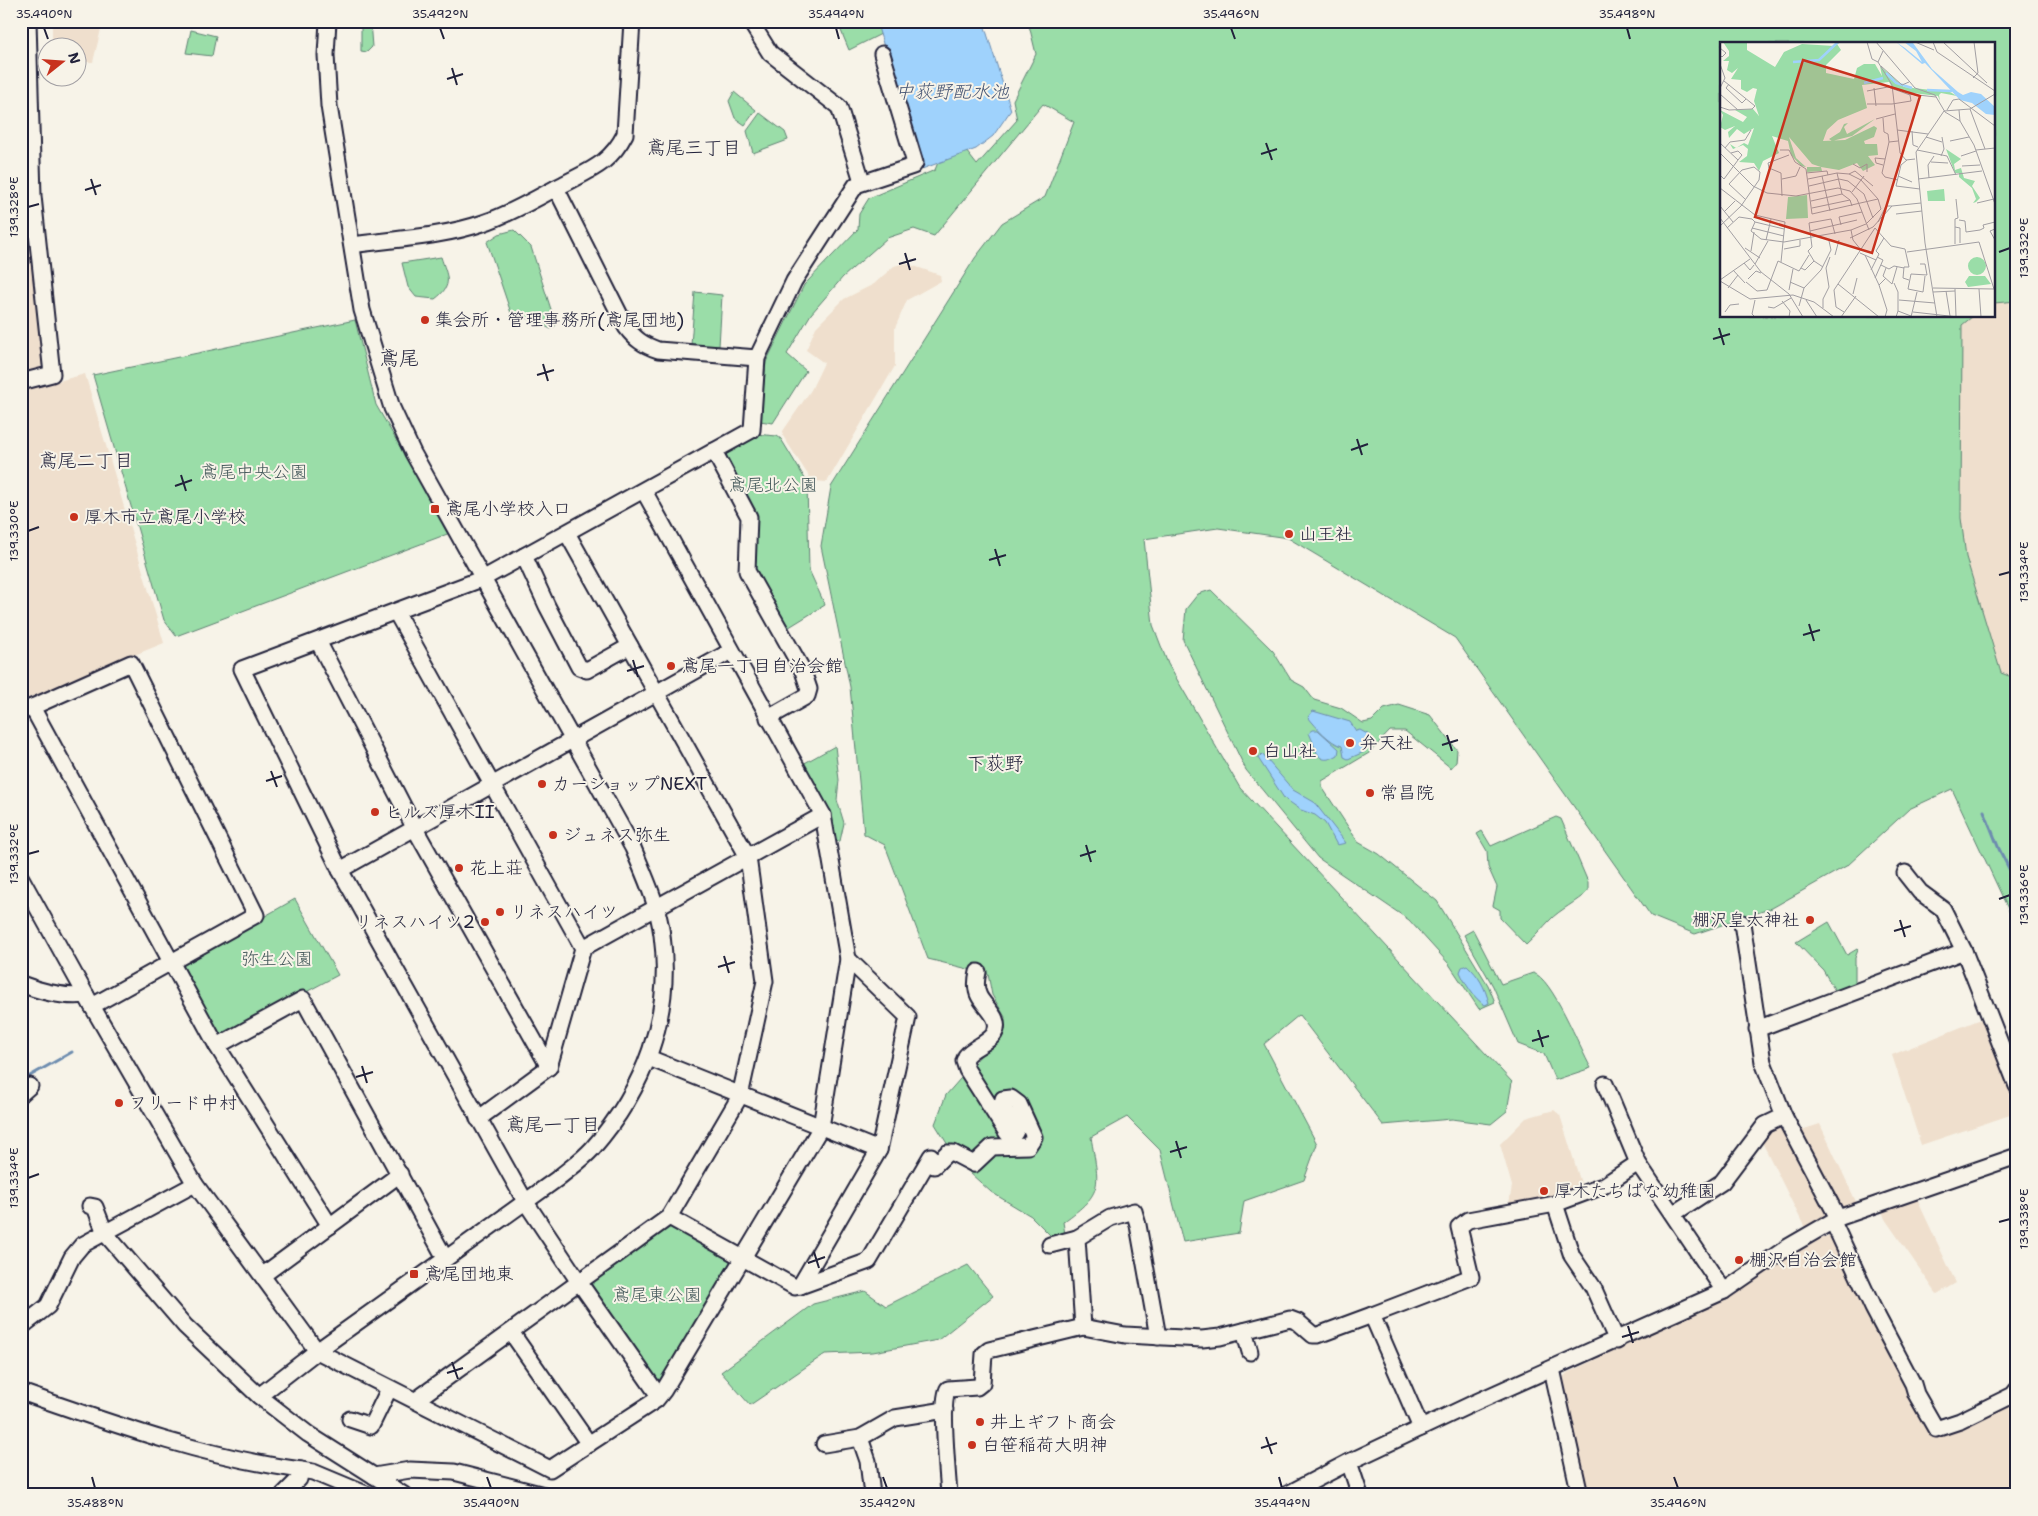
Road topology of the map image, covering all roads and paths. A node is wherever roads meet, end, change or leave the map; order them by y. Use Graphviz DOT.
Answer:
graph roads {
  1 [pos="28,21"];
  2 [pos="328,21"];
  3 [pos="632,21"];
  4 [pos="750,21"];
  5 [pos="882,54"];
  6 [pos="862,181"];
  7 [pos="556,188"];
  8 [pos="27,197"];
  9 [pos="352,246"];
  10 [pos="757,358"];
  11 [pos="21,382"];
  12 [pos="714,451"];
  13 [pos="644,490"];
  14 [pos="567,533"];
  15 [pos="524,556"];
  16 [pos="484,578"];
  17 [pos="396,612"];
  18 [pos="318,641"];
  19 [pos="630,646"];
  20 [pos="731,651"];
  21 [pos="656,693"];
  22 [pos="27,709"];
  23 [pos="768,718"];
  24 [pos="572,739"];
  25 [pos="491,785"];
  26 [pos="823,816"];
  27 [pos="414,827"];
  28 [pos="748,857"];
  29 [pos="340,870"];
  30 [pos="1905,873"];
  31 [pos="21,878"];
  32 [pos="656,907"];
  33 [pos="1742,923"];
  34 [pos="583,948"];
  35 [pos="1964,952"];
  36 [pos="848,959"];
  37 [pos="172,962"];
  38 [pos="978,972"];
  39 [pos="21,984"];
  40 [pos="89,1001"];
  41 [pos="1757,1029"];
  42 [pos="217,1046"];
  43 [pos="649,1058"];
  44 [pos="548,1067"];
  45 [pos="1605,1084"];
  46 [pos="2017,1086"];
  47 [pos="740,1096"];
  48 [pos="1784,1116"];
  49 [pos="478,1119"];
  50 [pos="821,1127"];
  51 [pos="879,1150"];
  52 [pos="2017,1156"];
  53 [pos="1638,1163"];
  54 [pos="400,1174"];
  55 [pos="195,1184"];
  56 [pos="525,1201"];
  57 [pos="1555,1204"];
  58 [pos="90,1206"];
  59 [pos="1673,1214"];
  60 [pos="669,1217"];
  61 [pos="1836,1220"];
  62 [pos="330,1226"];
  63 [pos="105,1233"];
  64 [pos="1077,1238"];
  65 [pos="1050,1245"];
  66 [pos="446,1258"];
  67 [pos="744,1258"];
  68 [pos="263,1275"];
  69 [pos="579,1282"];
  70 [pos="800,1286"];
  71 [pos="1724,1291"];
  72 [pos="1372,1315"];
  73 [pos="1083,1326"];
  74 [pos="21,1327"];
  75 [pos="511,1332"];
  76 [pos="1244,1332"];
  77 [pos="1158,1337"];
  78 [pos="1616,1340"];
  79 [pos="317,1351"];
  80 [pos="1250,1352"];
  81 [pos="1552,1369"];
  82 [pos="389,1389"];
  83 [pos="2017,1390"];
  84 [pos="21,1392"];
  85 [pos="259,1396"];
  86 [pos="659,1396"];
  87 [pos="416,1400"];
  88 [pos="945,1410"];
  89 [pos="350,1419"];
  90 [pos="1421,1428"];
  91 [pos="860,1438"];
  92 [pos="588,1444"];
  93 [pos="824,1444"];
  94 [pos="1349,1462"];
  95 [pos="301,1470"];
  96 [pos="374,1476"];
  97 [pos="284,1495"];
  98 [pos="368,1495"];
  99 [pos="404,1495"];
  100 [pos="544,1495"];
  101 [pos="872,1495"];
  102 [pos="949,1495"];
  103 [pos="1286,1495"];
  104 [pos="1360,1495"];
  105 [pos="1580,1495"];
  1 -- 8 [label="street"];
  2 -- 9 [label="street"];
  3 -- 7 [label="street"];
  4 -- 6 [label="street"];
  5 -- 6 [label="street"];
  6 -- 10 [label="street"];
  7 -- 9 [label="street"];
  7 -- 10 [label="street"];
  8 -- 11 [label="street"];
  9 -- 16 [label="street"];
  10 -- 12 [label="street"];
  12 -- 13 [label="street"];
  12 -- 23 [label="street"];
  13 -- 14 [label="street"];
  13 -- 20 [label="street"];
  14 -- 15 [label="street"];
  14 -- 19 [label="street"];
  15 -- 16 [label="street"];
  15 -- 19 [label="street"];
  16 -- 17 [label="street"];
  16 -- 24 [label="street"];
  17 -- 18 [label="street"];
  17 -- 25 [label="street"];
  18 -- 27 [label="street"];
  18 -- 29 [label="street"];
  19 -- 21 [label="street"];
  20 -- 21 [label="street"];
  20 -- 23 [label="street"];
  21 -- 24 [label="street"];
  21 -- 28 [label="street"];
  22 -- 37 [label="street"];
  22 -- 37 [label="street"];
  23 -- 26 [label="street"];
  24 -- 25 [label="street"];
  24 -- 32 [label="street"];
  25 -- 27 [label="street"];
  25 -- 34 [label="street"];
  26 -- 28 [label="street"];
  26 -- 36 [label="street"];
  27 -- 29 [label="street"];
  27 -- 44 [label="street"];
  28 -- 32 [label="street"];
  28 -- 47 [label="street"];
  29 -- 49 [label="street"];
  30 -- 35 [label="street"];
  31 -- 40 [label="street"];
  32 -- 34 [label="street"];
  32 -- 43 [label="street"];
  33 -- 41 [label="street"];
  34 -- 44 [label="street"];
  35 -- 41 [label="street"];
  35 -- 46 [label="street"];
  36 -- 50 [label="street"];
  36 -- 51 [label="street"];
  37 -- 40 [label="street"];
  37 -- 42 [label="street"];
  38 -- 70 [label="street"];
  39 -- 40 [label="street"];
  40 -- 55 [label="street"];
  41 -- 48 [label="street"];
  42 -- 54 [label="street"];
  42 -- 62 [label="street"];
  43 -- 47 [label="street"];
  43 -- 56 [label="street"];
  44 -- 49 [label="street"];
  45 -- 53 [label="street"];
  47 -- 50 [label="street"];
  47 -- 60 [label="street"];
  48 -- 59 [label="street"];
  48 -- 61 [label="street"];
  49 -- 56 [label="street"];
  50 -- 51 [label="street"];
  50 -- 67 [label="street"];
  51 -- 70 [label="street"];
  52 -- 61 [label="street"];
  53 -- 57 [label="street"];
  53 -- 59 [label="street"];
  54 -- 62 [label="street"];
  54 -- 66 [label="street"];
  55 -- 63 [label="street"];
  55 -- 68 [label="street"];
  56 -- 66 [label="street"];
  56 -- 69 [label="street"];
  57 -- 72 [label="street"];
  57 -- 78 [label="street"];
  58 -- 63 [label="street"];
  59 -- 71 [label="street"];
  60 -- 67 [label="street"];
  60 -- 69 [label="street"];
  61 -- 71 [label="street"];
  61 -- 83 [label="street"];
  62 -- 68 [label="street"];
  63 -- 74 [label="street"];
  63 -- 85 [label="street"];
  64 -- 65 [label="street"];
  64 -- 73 [label="street"];
  64 -- 77 [label="street"];
  66 -- 79 [label="street"];
  67 -- 70 [label="street"];
  67 -- 86 [label="street"];
  68 -- 79 [label="street"];
  69 -- 75 [label="street"];
  69 -- 86 [label="street"];
  71 -- 78 [label="street"];
  72 -- 76 [label="street"];
  72 -- 90 [label="street"];
  73 -- 77 [label="street"];
  73 -- 88 [label="street"];
  75 -- 87 [label="street"];
  75 -- 92 [label="street"];
  76 -- 77 [label="street"];
  76 -- 80 [label="street"];
  78 -- 81 [label="street"];
  79 -- 82 [label="street"];
  79 -- 85 [label="street"];
  81 -- 90 [label="street"];
  81 -- 105 [label="street"];
  82 -- 87 [label="street"];
  82 -- 89 [label="street"];
  84 -- 95 [label="street"];
  85 -- 96 [label="street"];
  86 -- 92 [label="street"];
  87 -- 92 [label="street"];
  88 -- 91 [label="street"];
  88 -- 102 [label="street"];
  90 -- 94 [label="street"];
  91 -- 93 [label="street"];
  91 -- 101 [label="street"];
  94 -- 103 [label="street"];
  94 -- 104 [label="street"];
  95 -- 97 [label="street"];
  95 -- 98 [label="street"];
  96 -- 99 [label="street"];
  96 -- 100 [label="street"];
}
